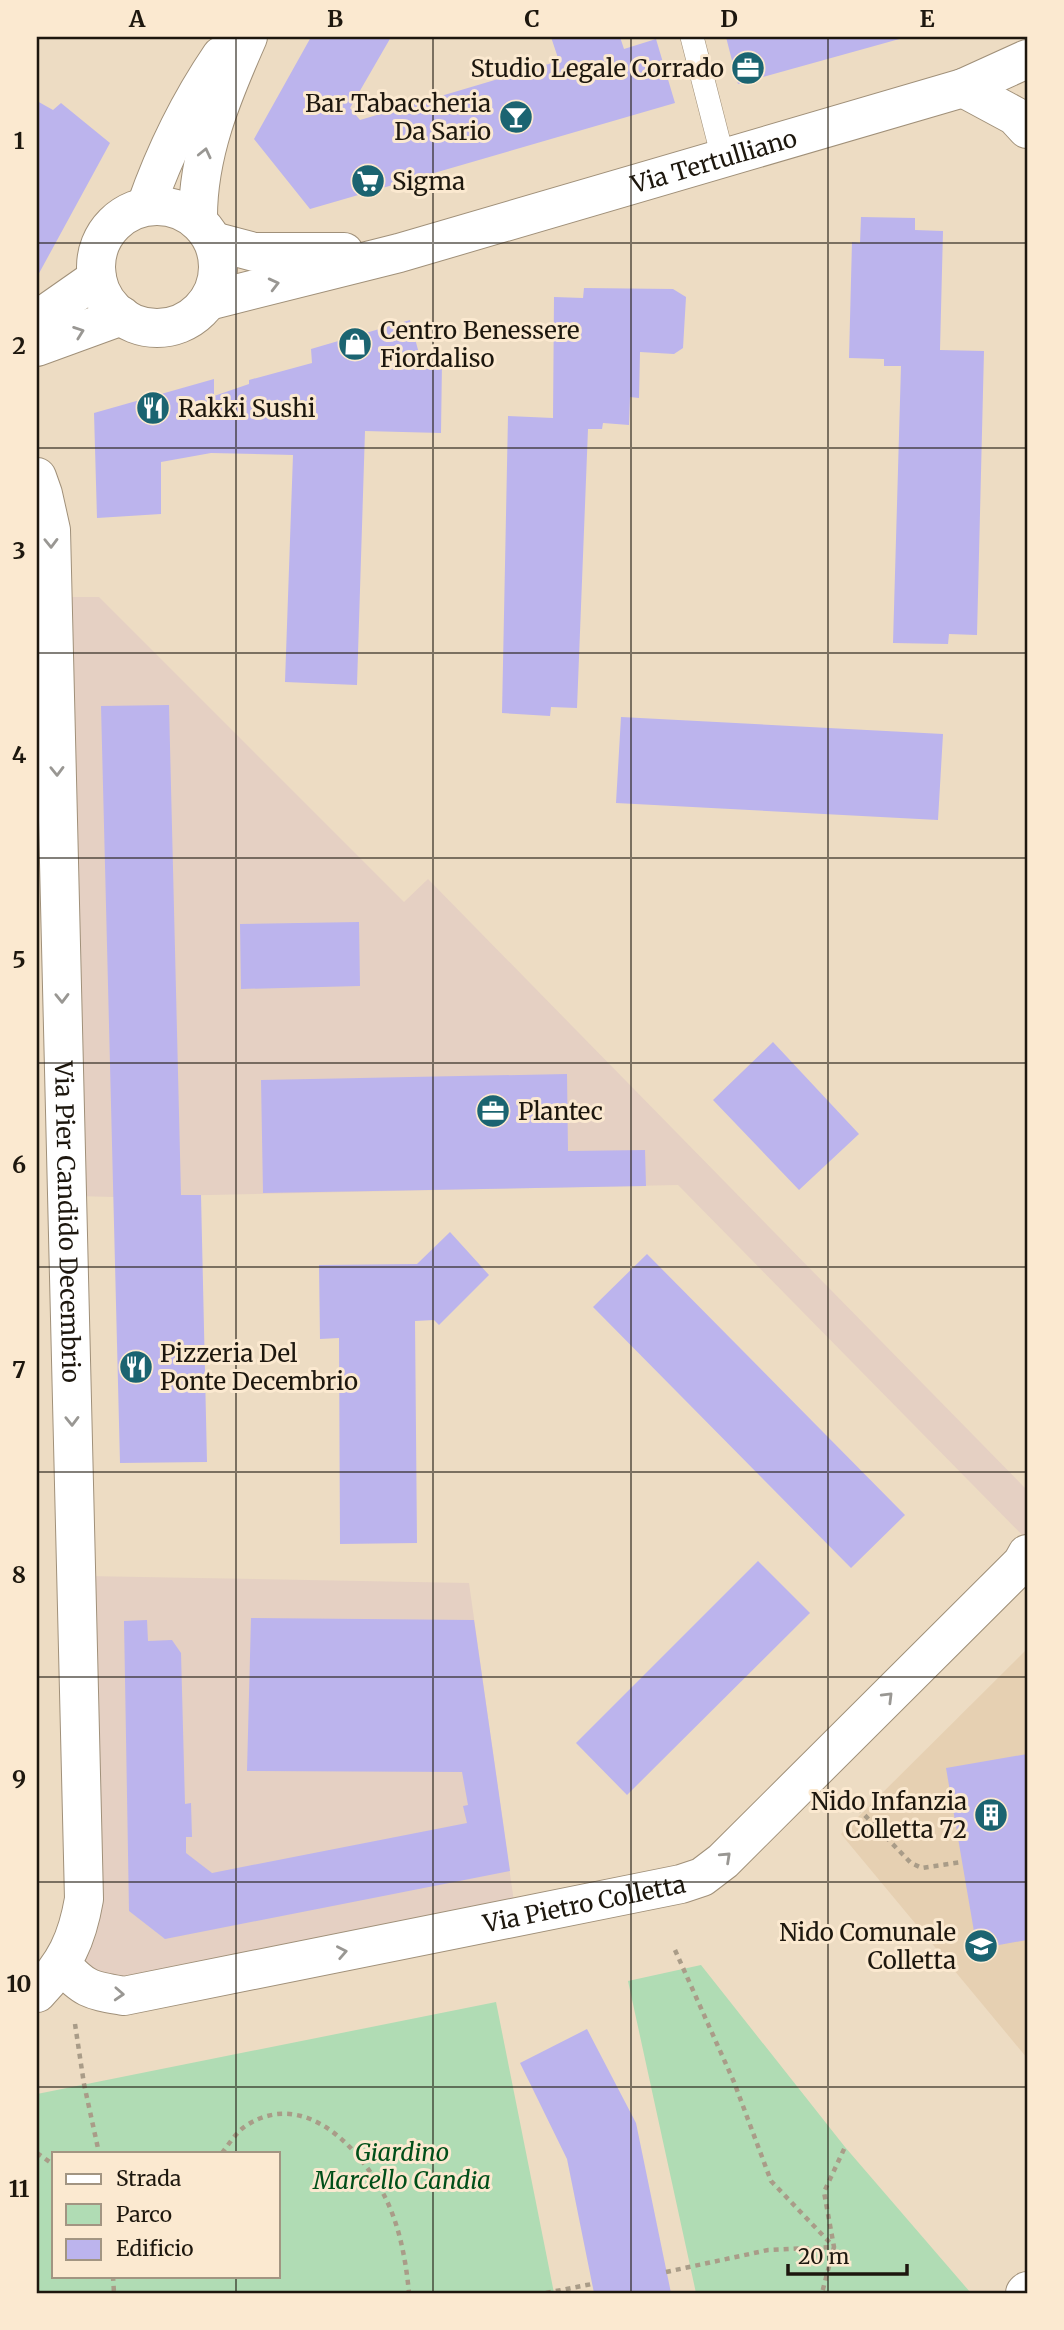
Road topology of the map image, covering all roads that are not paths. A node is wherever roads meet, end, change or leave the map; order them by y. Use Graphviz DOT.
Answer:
graph roads {
  1 [pos="234,37"];
  2 [pos="248,37"];
  3 [pos="692,37"];
  4 [pos="1027,60"];
  5 [pos="963,88"];
  6 [pos="1027,129"];
  7 [pos="723,158"];
  8 [pos="146,206"];
  9 [pos="205,231"];
  10 [pos="399,253"];
  11 [pos="97,278"];
  12 [pos="208,301"];
  13 [pos="122,316"];
  14 [pos="37,320"];
  15 [pos="37,347"];
  16 [pos="37,477"];
  17 [pos="1027,1554"];
  18 [pos="62,1965"];
  19 [pos="37,1993"];
  1 -- 8 [label="street"];
  9 -- 2 [label="street, one-way"];
  3 -- 7 [label="lane"];
  4 -- 5 [label="street, Via Tertulliano"];
  5 -- 6 [label="street"];
  5 -- 7 [label="street, Via Tertulliano"];
  7 -- 10 [label="street, Via Tertulliano"];
  8 -- 9 [label="street, Via Tertulliano"];
  8 -- 11 [label="street"];
  9 -- 10 [label="street, Via Tertulliano"];
  9 -- 12 [label="street"];
  12 -- 10 [label="street, Via Tertulliano, one-way"];
  11 -- 13 [label="street"];
  11 -- 14 [label="street"];
  12 -- 13 [label="street, Via Tertulliano"];
  15 -- 13 [label="street, one-way"];
  16 -- 18 [label="street, Via Pier Candido Decembrio, one-way"];
  18 -- 17 [label="street, Via Pietro Colletta, one-way"];
  18 -- 19 [label="street"];
}
